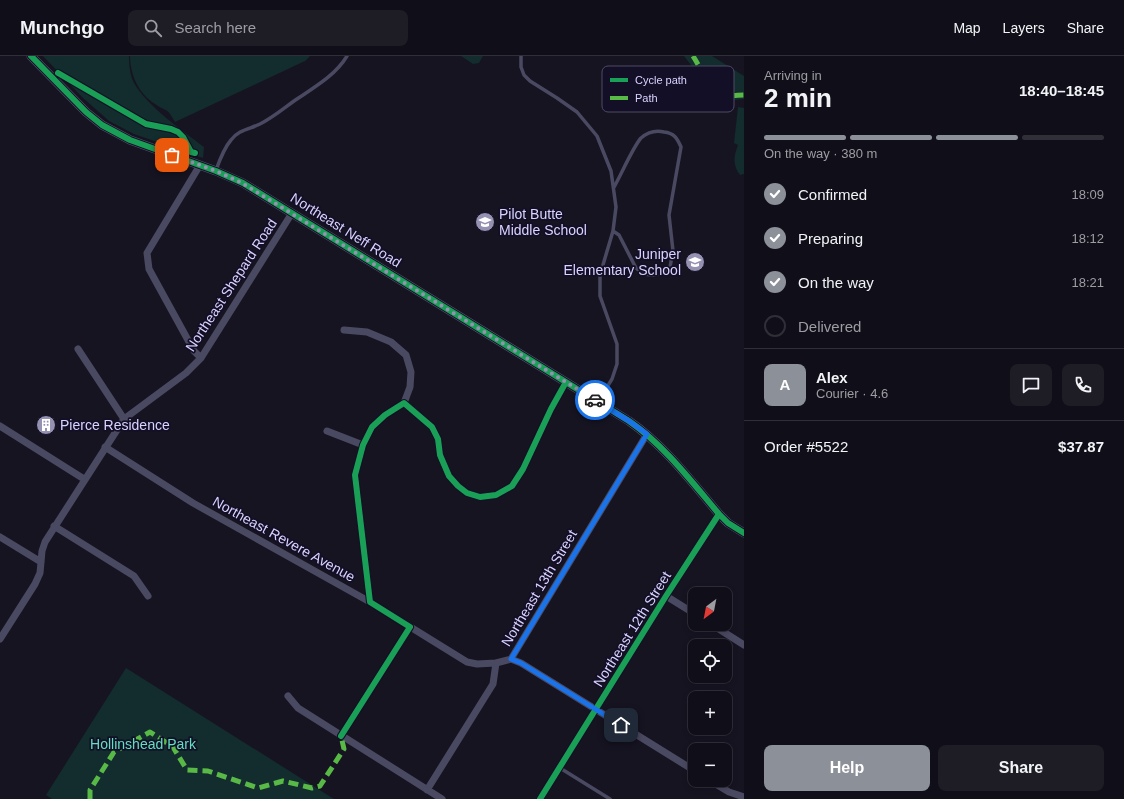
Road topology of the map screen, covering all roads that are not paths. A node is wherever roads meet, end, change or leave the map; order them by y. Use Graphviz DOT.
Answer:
graph roads {
  1 [pos="31,56"];
  2 [pos="347,56"];
  3 [pos="522,56"];
  4 [pos="200,165"];
  5 [pos="216,171"];
  6 [pos="613,188"];
  7 [pos="292,213"];
  8 [pos="613,231"];
  9 [pos="344,330"];
  10 [pos="78,349"];
  11 [pos="201,358"];
  12 [pos="566,382"];
  13 [pos="598,402"];
  14 [pos="404,403"];
  15 [pos="124,419"];
  16 [pos="0,426"];
  17 [pos="327,431"];
  18 [pos="647,434"];
  19 [pos="362,445"];
  20 [pos="105,448"];
  21 [pos="84,479"];
  22 [pos="719,514"];
  23 [pos="54,526"];
  24 [pos="744,533"];
  25 [pos="0,537"];
  26 [pos="41,562"];
  27 [pos="148,596"];
  28 [pos="666,596"];
  29 [pos="370,602"];
  30 [pos="688,610"];
  31 [pos="410,627"];
  32 [pos="722,631"];
  33 [pos="0,639"];
  34 [pos="744,645"];
  35 [pos="511,659"];
  36 [pos="496,663"];
  37 [pos="288,696"];
  38 [pos="596,709"];
  39 [pos="341,736"];
  40 [pos="559,767"];
  41 [pos="688,767"];
  42 [pos="720,787"];
  43 [pos="427,790"];
  44 [pos="743,796"];
  45 [pos="442,799"];
  46 [pos="540,799"];
  47 [pos="610,799"];
  1 -- 4 [label="main road, Northeast Neff Road"];
  2 -- 5 [label="lane"];
  3 -- 6 [label="lane"];
  4 -- 5 [label="main road, Northeast Neff Road"];
  4 -- 11 [label="street"];
  5 -- 7 [label="main road, Northeast Neff Road"];
  6 -- 8 [label="lane"];
  6 -- 8 [label="lane"];
  7 -- 11 [label="street, Northeast Shepard Road"];
  7 -- 12 [label="main road, Northeast Neff Road"];
  8 -- 13 [label="lane"];
  9 -- 14 [label="street"];
  10 -- 15 [label="street"];
  11 -- 15 [label="street, Northeast Shepard Road"];
  12 -- 13 [label="main road, Northeast Neff Road"];
  12 -- 14 [label="street"];
  13 -- 18 [label="main road, Northeast Neff Road"];
  14 -- 19 [label="street"];
  15 -- 20 [label="street, Northeast Shepard Road"];
  16 -- 21 [label="street"];
  17 -- 19 [label="street"];
  18 -- 22 [label="main road, Northeast Neff Road"];
  18 -- 35 [label="street, Northeast 13th Street"];
  19 -- 29 [label="street"];
  20 -- 21 [label="street, Northeast Shepard Road"];
  20 -- 29 [label="street, Northeast Revere Avenue"];
  21 -- 23 [label="street, Northeast Shepard Road"];
  22 -- 24 [label="main road, Northeast Neff Road"];
  22 -- 28 [label="street, Northeast 12th Street"];
  23 -- 26 [label="street, Northeast Shepard Road"];
  23 -- 27 [label="street"];
  25 -- 26 [label="street"];
  26 -- 33 [label="street, Northeast Shepard Road"];
  28 -- 30 [label="street"];
  28 -- 38 [label="street, Northeast 12th Street"];
  29 -- 31 [label="street, Northeast Revere Avenue"];
  31 -- 36 [label="street, Northeast Revere Avenue"];
  31 -- 39 [label="street"];
  32 -- 34 [label="street"];
  35 -- 36 [label="street, Northeast 13th Street"];
  35 -- 38 [label="street"];
  36 -- 43 [label="street, Northeast 13th Street"];
  37 -- 39 [label="street"];
  38 -- 40 [label="street, Northeast 12th Street"];
  38 -- 41 [label="street"];
  39 -- 43 [label="street"];
  40 -- 46 [label="street, Northeast 12th Street"];
  40 -- 47 [label="lane"];
  42 -- 44 [label="street"];
  43 -- 45 [label="street"];
}
